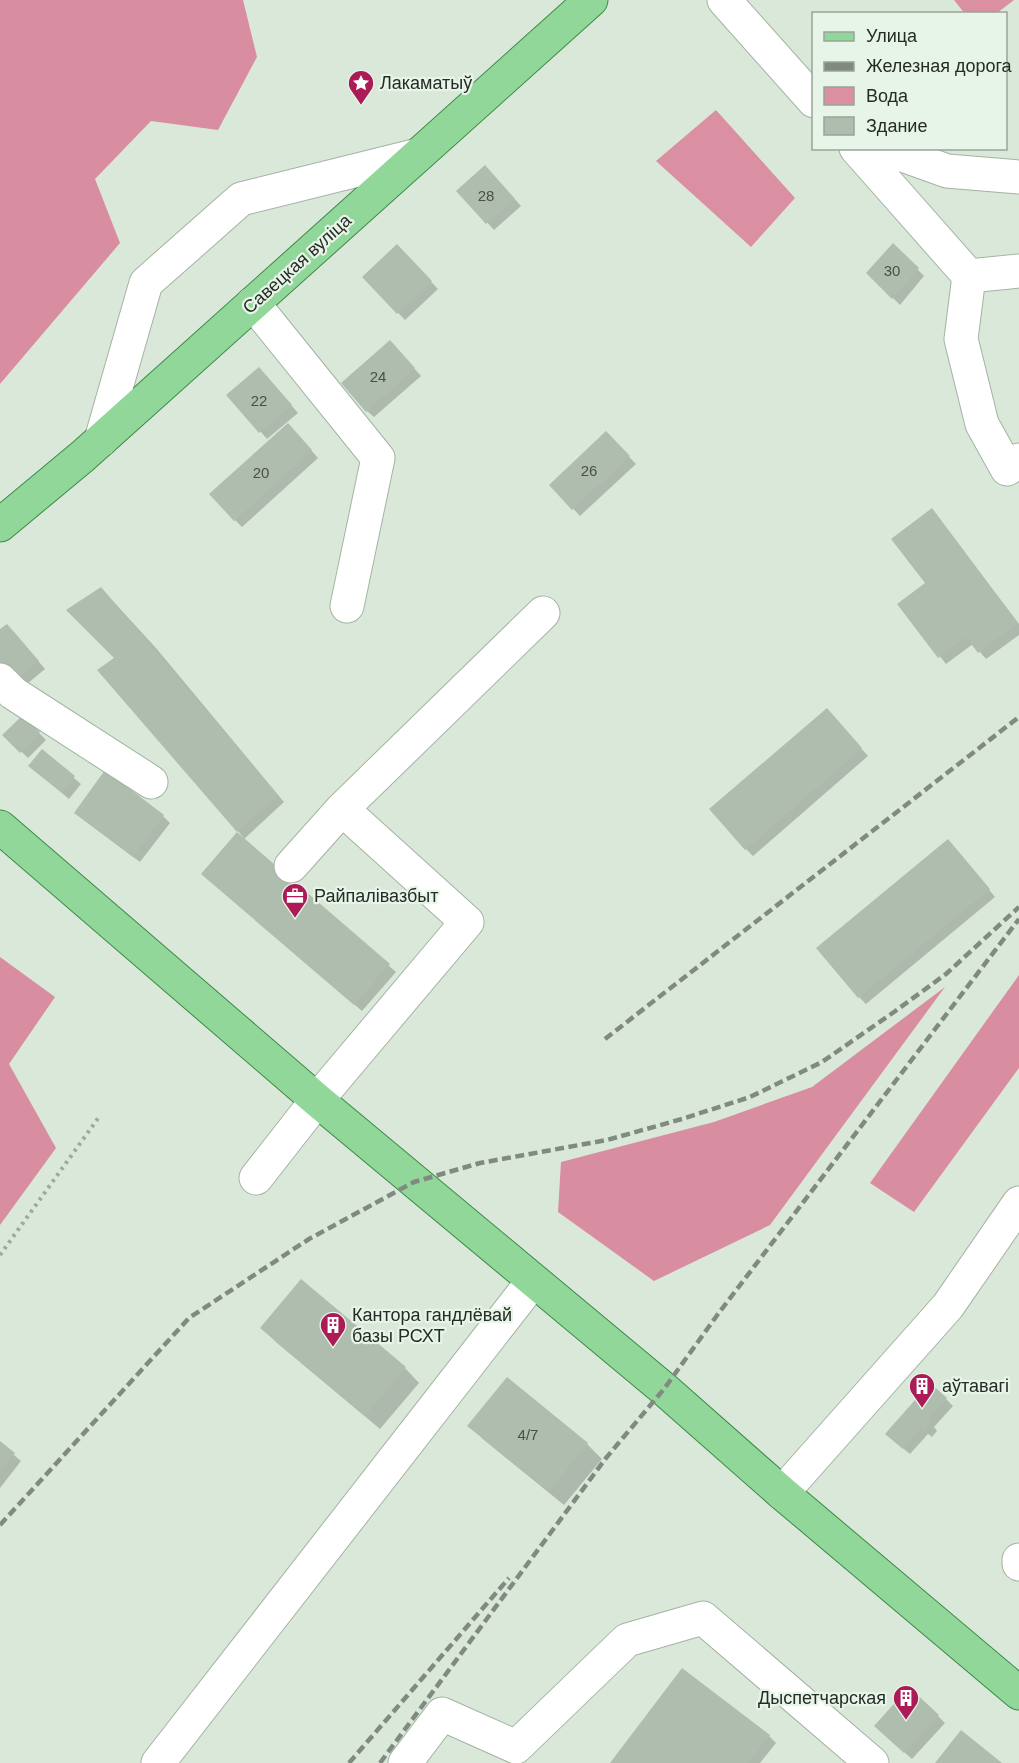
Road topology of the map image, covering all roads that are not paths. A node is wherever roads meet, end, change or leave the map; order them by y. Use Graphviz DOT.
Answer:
graph roads {
  1 [pos="591,0"];
  2 [pos="724,0"];
  3 [pos="812,100"];
  4 [pos="858,150"];
  5 [pos="888,150"];
  6 [pos="418,155"];
  7 [pos="1019,177"];
  8 [pos="1019,271"];
  9 [pos="969,276"];
  10 [pos="253,303"];
  11 [pos="101,440"];
  12 [pos="1019,460"];
  13 [pos="0,525"];
  14 [pos="347,606"];
  15 [pos="543,613"];
  16 [pos="0,680"];
  17 [pos="151,782"];
  18 [pos="342,809"];
  19 [pos="0,827"];
  20 [pos="291,866"];
  21 [pos="317,1100"];
  22 [pos="256,1178"];
  23 [pos="1019,1203"];
  24 [pos="533,1281"];
  25 [pos="782,1492"];
  26 [pos="1019,1693"];
  27 [pos="158,1763"];
  28 [pos="405,1763"];
  29 [pos="872,1763"];
  1 -- 6 [label="main road, Савецкая вуліца"];
  2 -- 3 [label="lane"];
  4 -- 9 [label="lane"];
  5 -- 7 [label="lane"];
  6 -- 10 [label="main road, Савецкая вуліца"];
  6 -- 11 [label="lane"];
  8 -- 9 [label="lane"];
  9 -- 12 [label="lane"];
  10 -- 11 [label="main road, Савецкая вуліца"];
  10 -- 14 [label="lane"];
  11 -- 13 [label="main road, Савецкая вуліца"];
  15 -- 18 [label="lane"];
  16 -- 17 [label="lane"];
  18 -- 20 [label="lane"];
  18 -- 21 [label="lane"];
  19 -- 21 [label="main road"];
  21 -- 22 [label="lane"];
  21 -- 24 [label="main road"];
  23 -- 25 [label="lane"];
  24 -- 25 [label="main road"];
  24 -- 27 [label="lane"];
  25 -- 26 [label="main road"];
  28 -- 29 [label="lane"];
}
